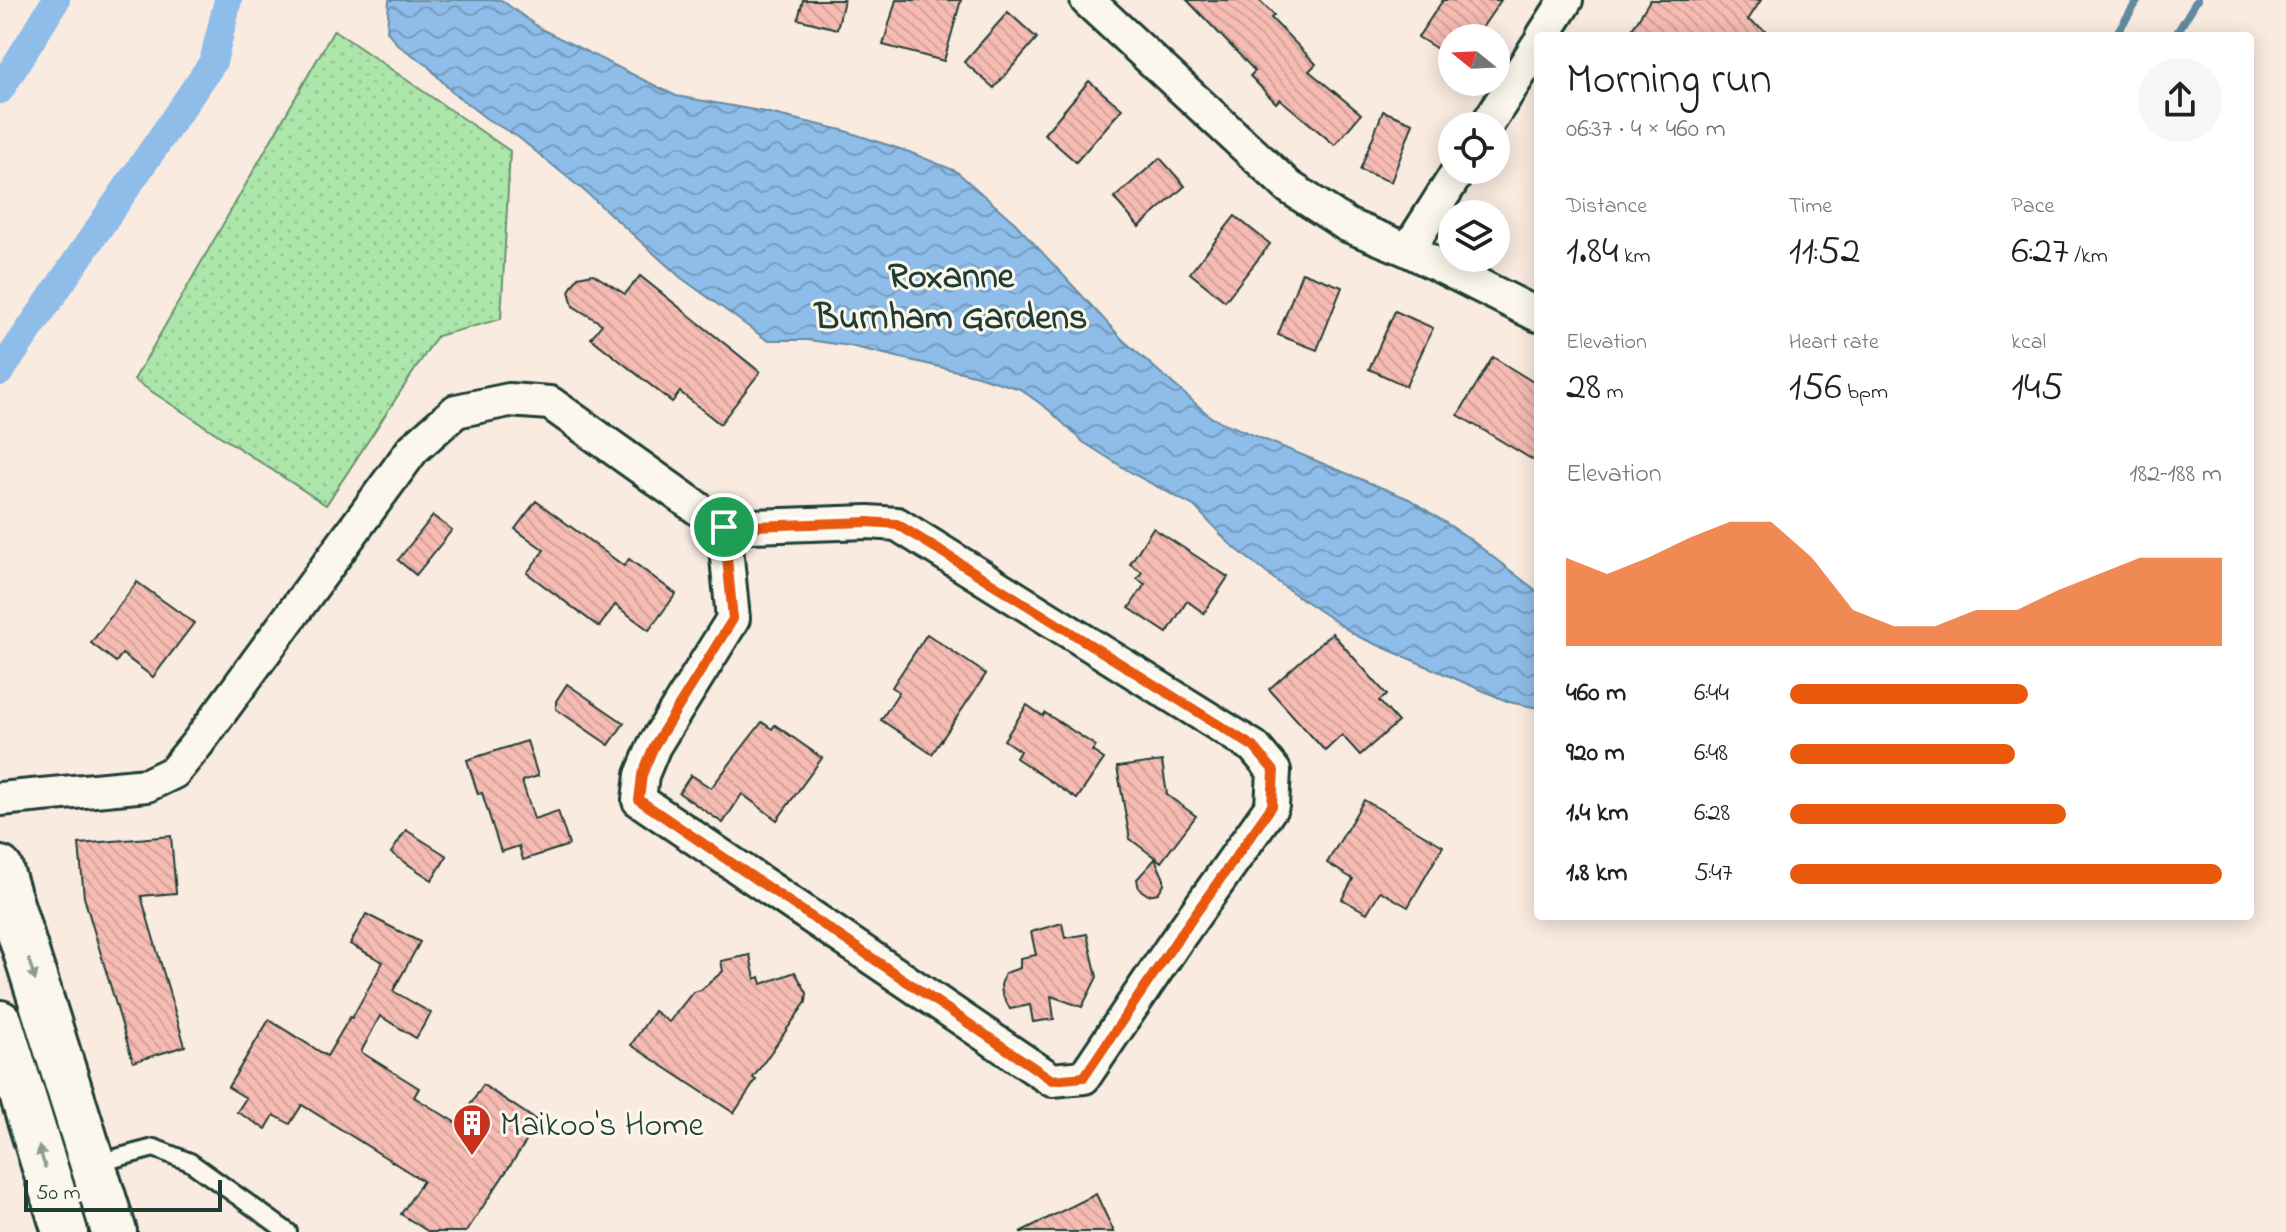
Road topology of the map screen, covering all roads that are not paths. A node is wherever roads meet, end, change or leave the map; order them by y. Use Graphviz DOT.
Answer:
graph roads {
  1 [pos="1087,0"];
  2 [pos="1566,0"];
  3 [pos="1546,32"];
  4 [pos="1534,51"];
  5 [pos="1495,112"];
  6 [pos="1450,184"];
  7 [pos="1408,250"];
  8 [pos="1534,313"];
  9 [pos="724,527"];
  10 [pos="0,799"];
  11 [pos="0,869"];
  12 [pos="0,1023"];
  13 [pos="92,1164"];
  14 [pos="65,1232"];
  15 [pos="114,1232"];
  16 [pos="288,1232"];
  1 -- 7 [label="street"];
  2 -- 3 [label="street"];
  4 -- 5 [label="street"];
  6 -- 7 [label="street"];
  7 -- 8 [label="street"];
  9 -- 9 [label="street"];
  9 -- 10 [label="street"];
  11 -- 13 [label="main road, one-way"];
  14 -- 12 [label="main road, one-way"];
  13 -- 15 [label="main road"];
  13 -- 16 [label="lane"];
}
